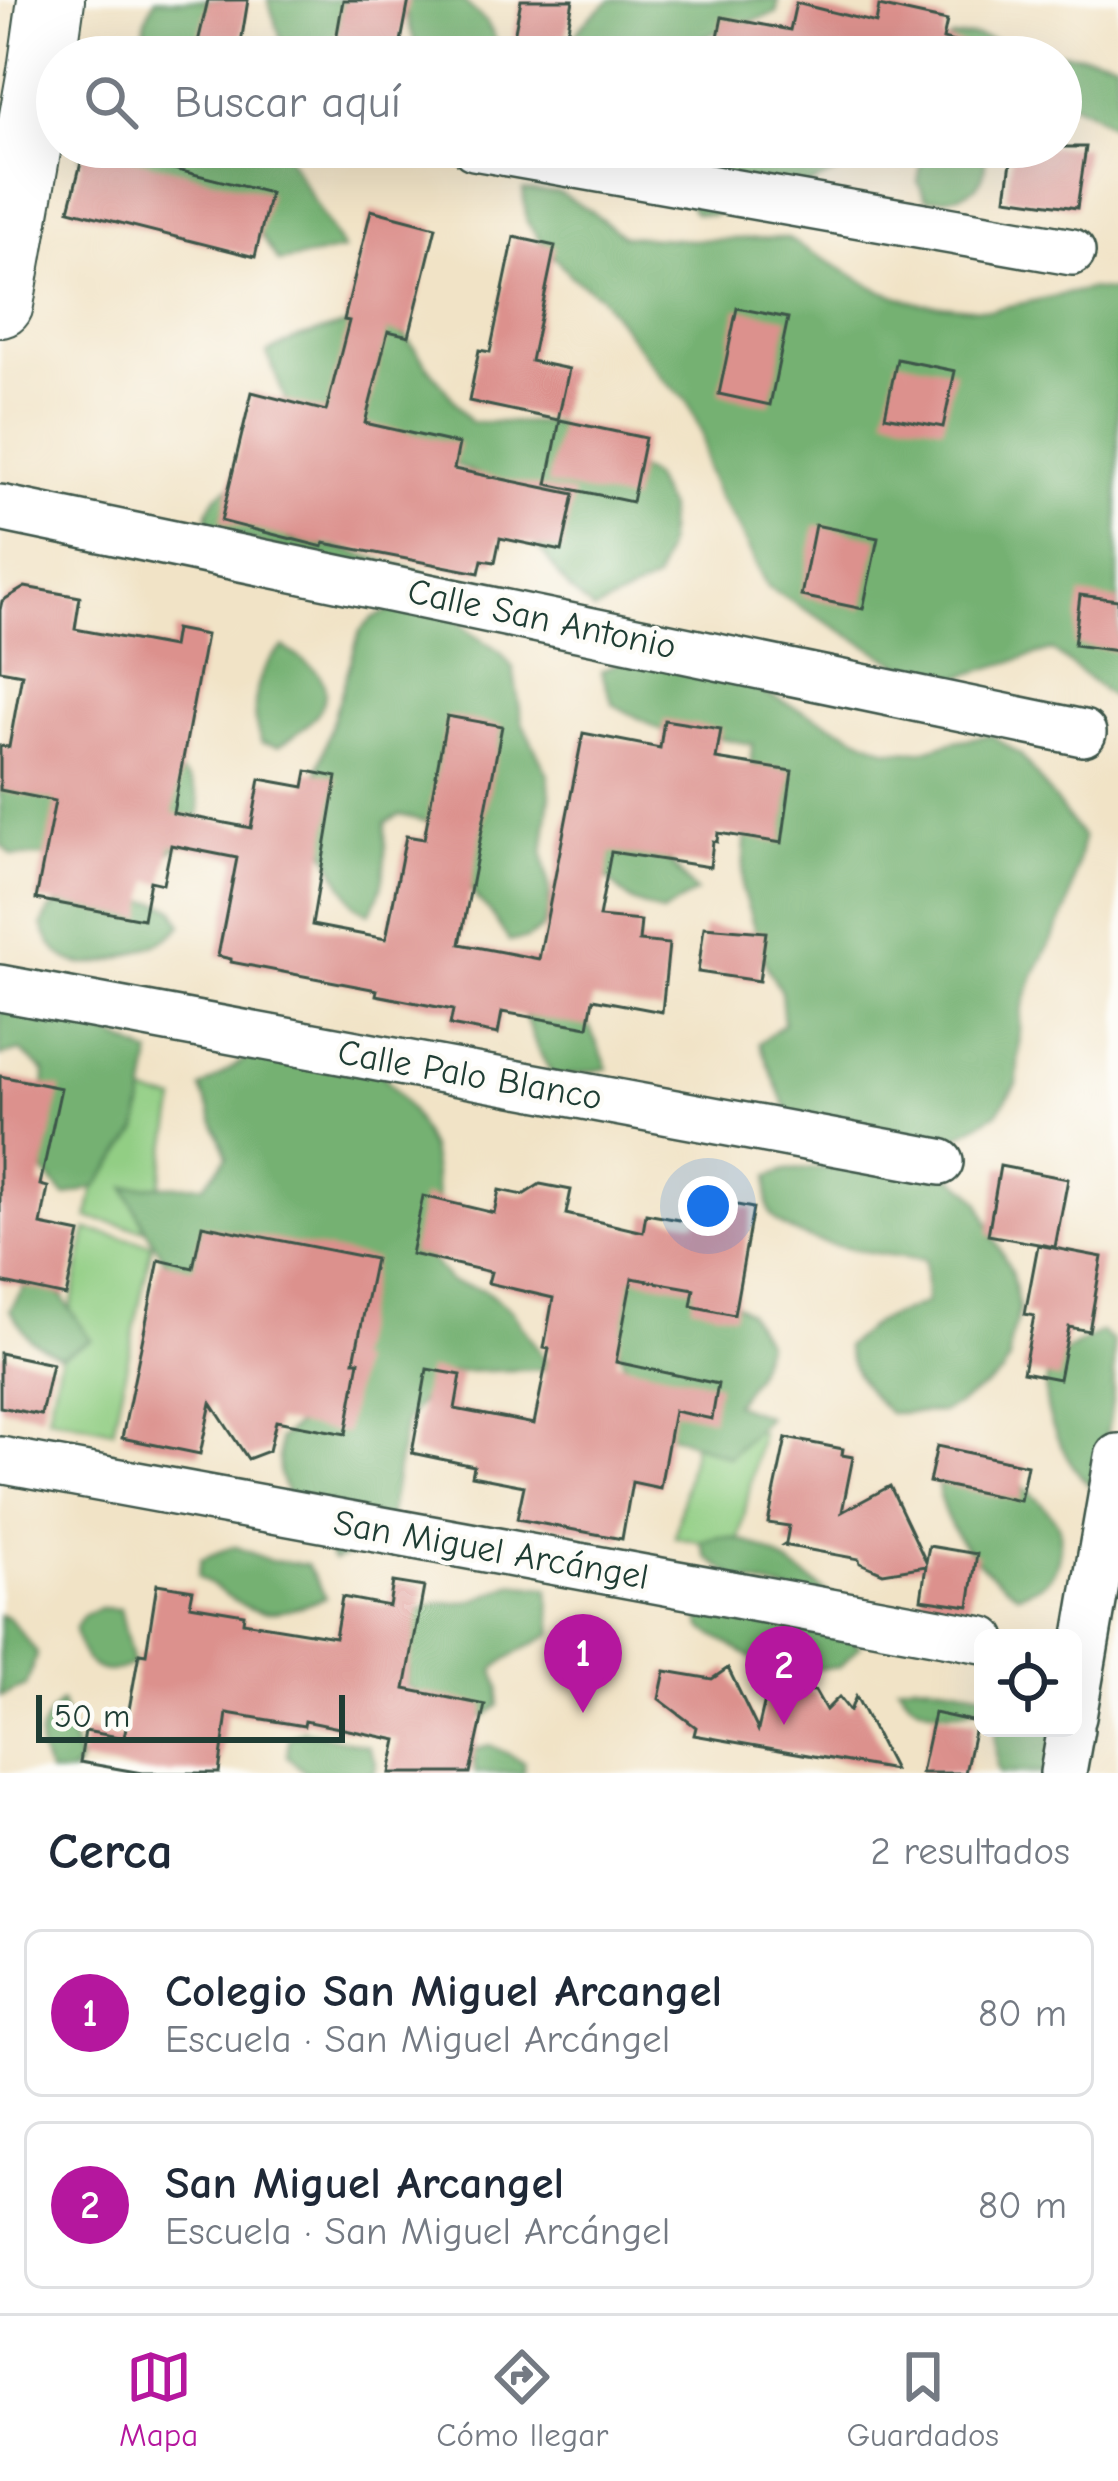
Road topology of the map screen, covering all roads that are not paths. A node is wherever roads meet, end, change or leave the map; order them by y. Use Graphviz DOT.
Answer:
graph roads {
  1 [pos="51,0"];
  2 [pos="50,36"];
  3 [pos="36,134"];
  4 [pos="594,168"];
  5 [pos="1072,252"];
  6 [pos="0,304"];
  7 [pos="0,508"];
  8 [pos="1083,733"];
  9 [pos="0,988"];
  10 [pos="940,1162"];
  11 [pos="1118,1456"];
  12 [pos="0,1460"];
  13 [pos="1105,1614"];
  14 [pos="974,1638"];
  15 [pos="1082,1651"];
  16 [pos="1070,1737"];
  17 [pos="1064,1773"];
  1 -- 2 [label="main road"];
  3 -- 6 [label="main road"];
  4 -- 5 [label="street"];
  7 -- 8 [label="street, Calle San Antonio"];
  9 -- 10 [label="street, Calle Palo Blanco"];
  11 -- 13 [label="street"];
  12 -- 14 [label="street, San Miguel Arcángel"];
  13 -- 15 [label="street"];
  16 -- 17 [label="street"];
}
